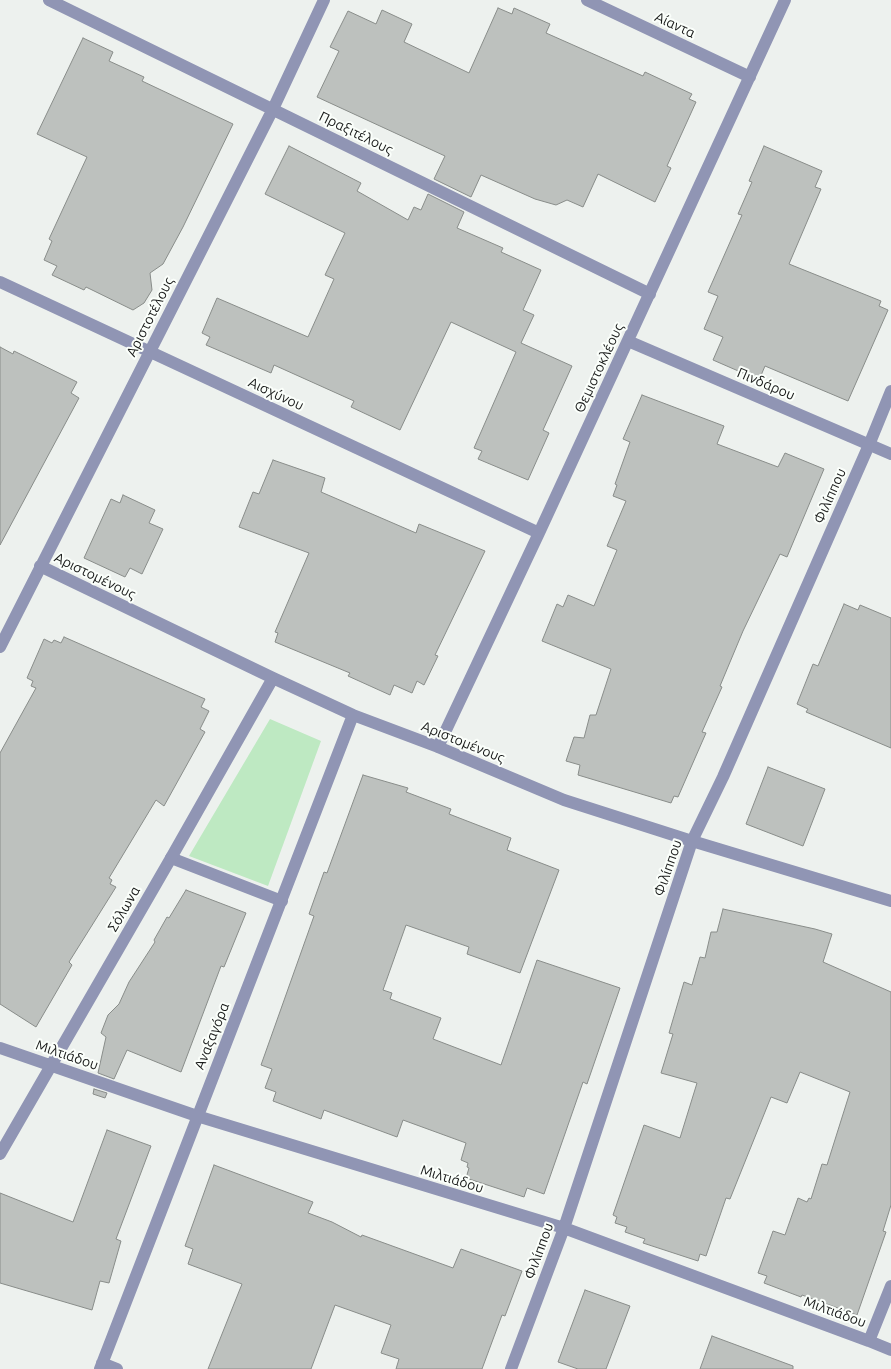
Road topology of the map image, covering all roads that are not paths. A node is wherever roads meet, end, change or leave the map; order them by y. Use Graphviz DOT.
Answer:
graph roads {
  1 [pos="49,0"];
  2 [pos="324,0"];
  3 [pos="587,0"];
  4 [pos="785,0"];
  5 [pos="750,77"];
  6 [pos="273,109"];
  7 [pos="0,282"];
  8 [pos="650,294"];
  9 [pos="628,340"];
  10 [pos="149,351"];
  11 [pos="891,391"];
  12 [pos="869,445"];
  13 [pos="891,454"];
  14 [pos="539,533"];
  15 [pos="40,566"];
  16 [pos="0,647"];
  17 [pos="272,678"];
  18 [pos="353,715"];
  19 [pos="438,747"];
  20 [pos="692,841"];
  21 [pos="171,858"];
  22 [pos="282,901"];
  23 [pos="891,901"];
  24 [pos="0,1048"];
  25 [pos="50,1065"];
  26 [pos="197,1116"];
  27 [pos="0,1154"];
  28 [pos="564,1228"];
  29 [pos="891,1286"];
  30 [pos="869,1341"];
  31 [pos="891,1350"];
  32 [pos="101,1366"];
  33 [pos="117,1369"];
  34 [pos="510,1369"];
  1 -- 6 [label="street, Πραξιτέλους"];
  2 -- 6 [label="street, Αριστοτέλους"];
  3 -- 5 [label="street, Αίαντα"];
  4 -- 5 [label="street, Θεμιστοκλέους"];
  5 -- 8 [label="street, Θεμιστοκλέους"];
  6 -- 8 [label="street, Πραξιτέλους"];
  6 -- 10 [label="street, Αριστοτέλους"];
  7 -- 10 [label="street, Αισχύνου"];
  8 -- 9 [label="street, Θεμιστοκλέους"];
  9 -- 12 [label="street, Πινδάρου"];
  9 -- 14 [label="street, Θεμιστοκλέους"];
  10 -- 14 [label="street, Αισχύνου"];
  10 -- 15 [label="street, Αριστοτέλους"];
  11 -- 12 [label="street, Φιλίππου"];
  12 -- 13 [label="street, Πινδάρου"];
  12 -- 20 [label="street, Φιλίππου"];
  14 -- 19 [label="street, Θεμιστοκλέους"];
  15 -- 16 [label="street, Αριστοτέλους"];
  15 -- 17 [label="street, Αριστομένους"];
  17 -- 18 [label="street, Αριστομένους"];
  17 -- 21 [label="street, Σόλωνα"];
  18 -- 19 [label="street, Αριστομένους"];
  18 -- 22 [label="street, Αναξαγόρα"];
  19 -- 20 [label="street, Αριστομένους"];
  20 -- 23 [label="street, Αριστομένους"];
  20 -- 28 [label="street, Φιλίππου"];
  21 -- 22 [label="street"];
  21 -- 25 [label="street, Σόλωνα"];
  22 -- 26 [label="street, Αναξαγόρα"];
  24 -- 25 [label="street, Μιλτιάδου"];
  25 -- 26 [label="street, Μιλτιάδου"];
  25 -- 27 [label="street, Σόλωνα"];
  26 -- 28 [label="street, Μιλτιάδου"];
  26 -- 32 [label="street, Αναξαγόρα"];
  28 -- 30 [label="street, Μιλτιάδου"];
  28 -- 34 [label="street, Φιλίππου"];
  29 -- 30 [label="street"];
  30 -- 31 [label="street, Μιλτιάδου"];
  32 -- 33 [label="street"];
}
